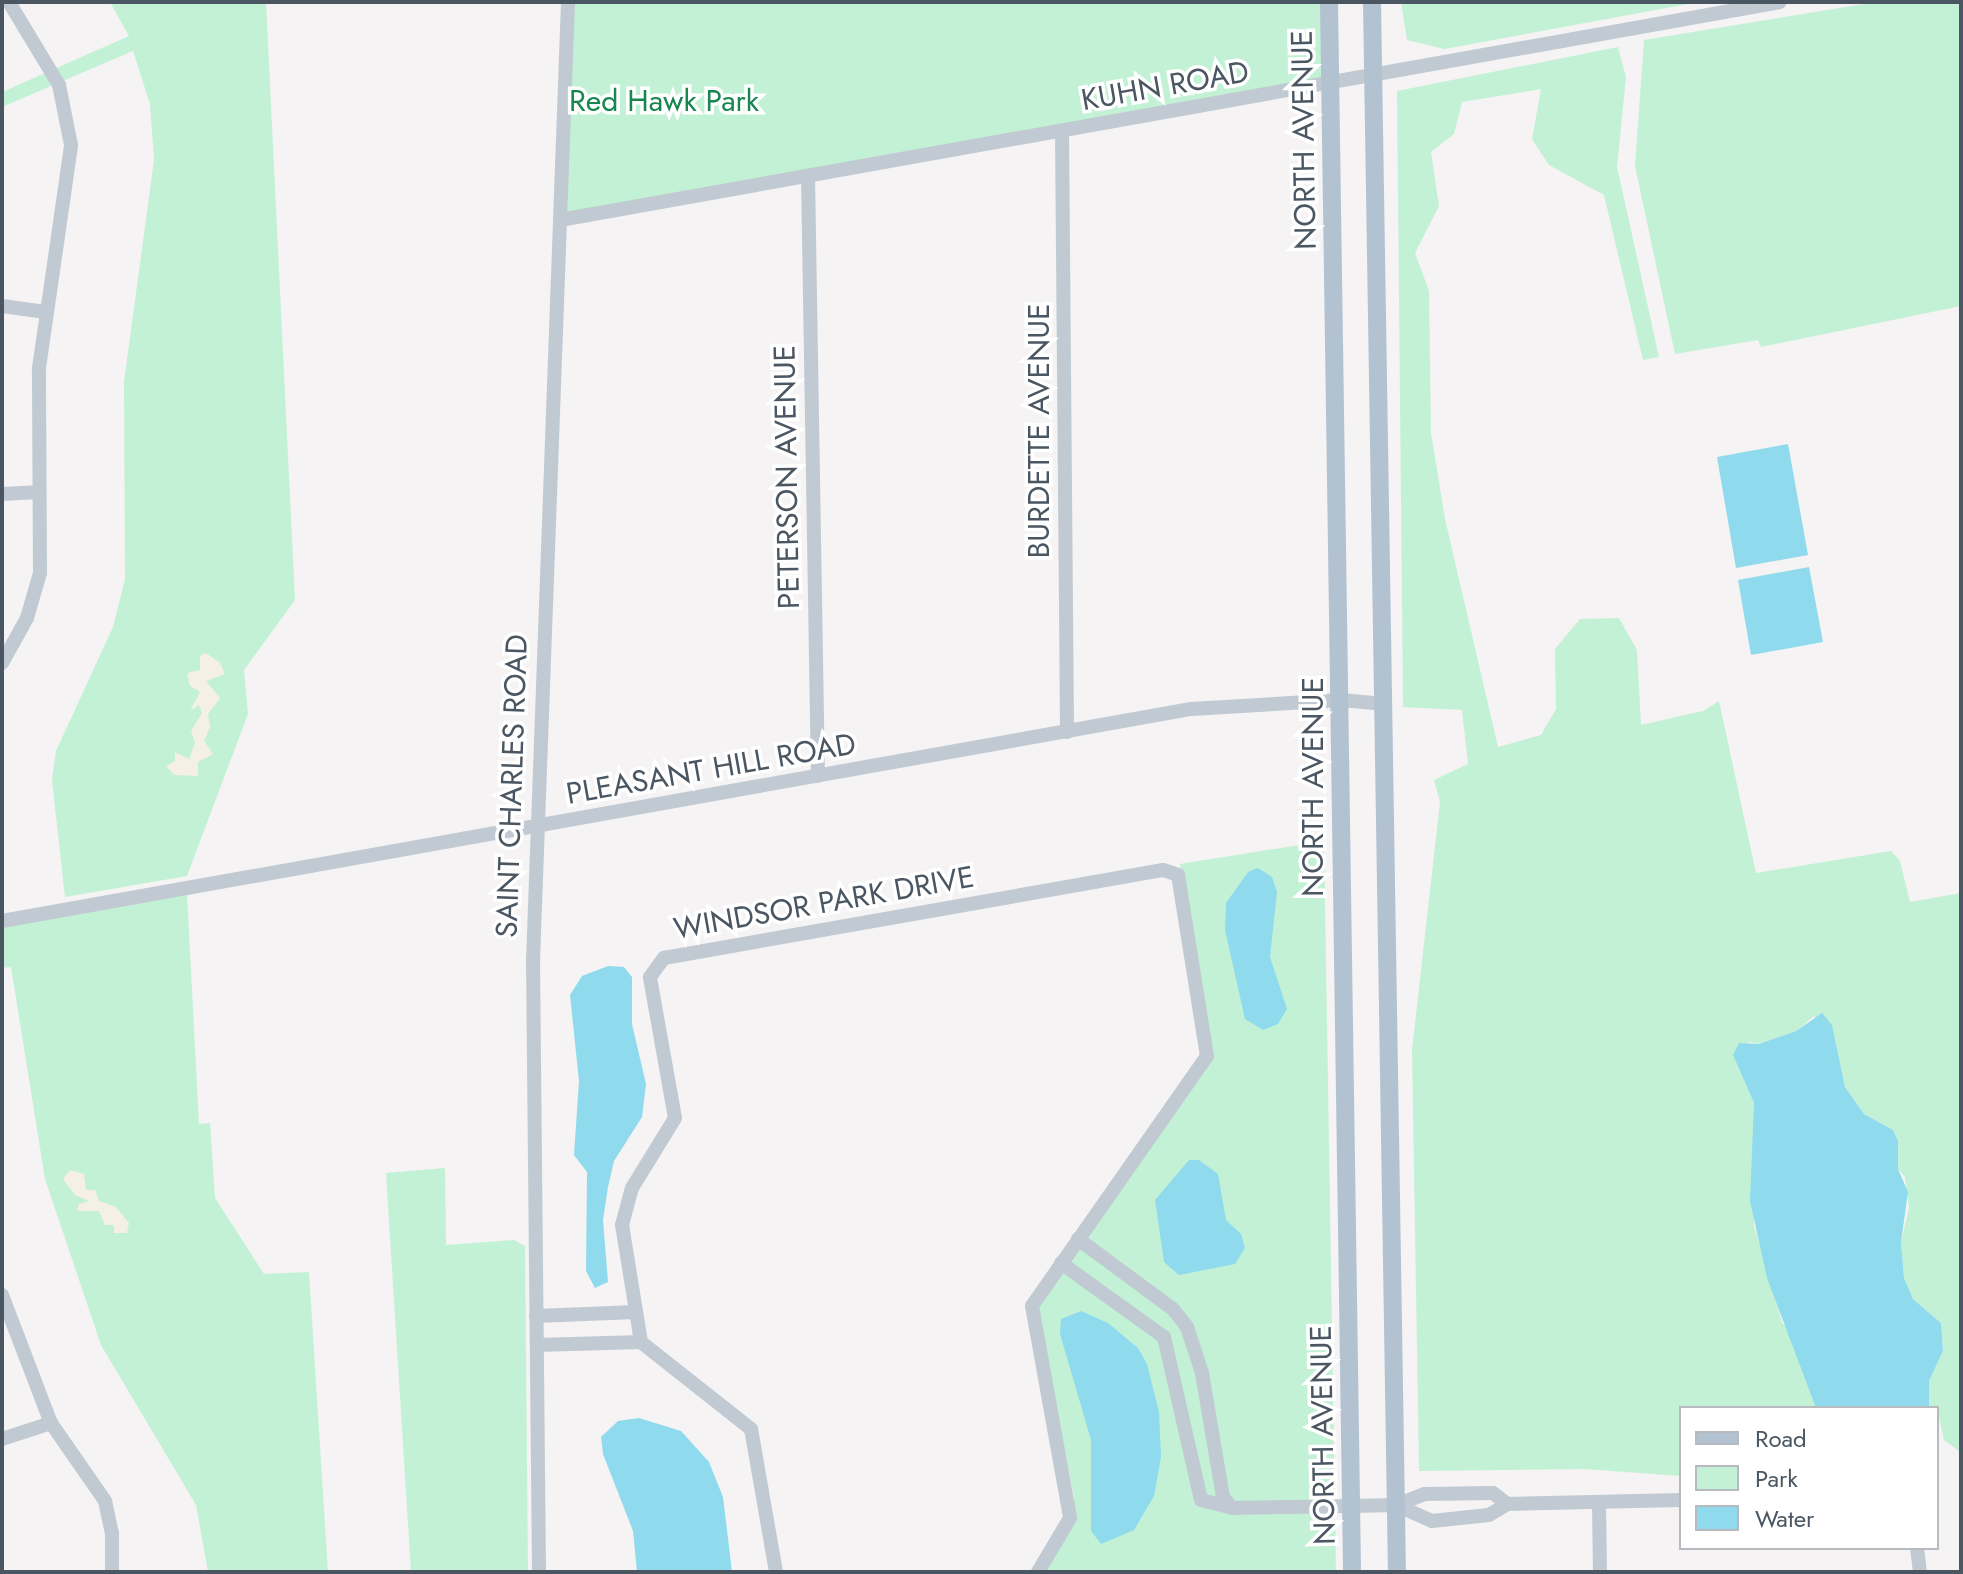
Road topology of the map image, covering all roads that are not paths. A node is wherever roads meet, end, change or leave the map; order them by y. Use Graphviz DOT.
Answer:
graph roads {
  1 [pos="9,2"];
  2 [pos="568,2"];
  3 [pos="1329,2"];
  4 [pos="1372,2"];
  5 [pos="1780,2"];
  6 [pos="1372,75"];
  7 [pos="1331,82"];
  8 [pos="1062,131"];
  9 [pos="808,176"];
  10 [pos="560,220"];
  11 [pos="2,306"];
  12 [pos="46,312"];
  13 [pos="38,492"];
  14 [pos="2,494"];
  15 [pos="2,663"];
  16 [pos="1341,700"];
  17 [pos="1385,704"];
  18 [pos="1067,732"];
  19 [pos="818,776"];
  20 [pos="536,827"];
  21 [pos="2,921"];
  22 [pos="1078,1239"];
  23 [pos="1061,1263"];
  24 [pos="2,1295"];
  25 [pos="636,1312"];
  26 [pos="536,1316"];
  27 [pos="641,1342"];
  28 [pos="537,1345"];
  29 [pos="51,1423"];
  30 [pos="1211,1428"];
  31 [pos="1186,1434"];
  32 [pos="2,1439"];
  33 [pos="1679,1500"];
  34 [pos="1599,1503"];
  35 [pos="1507,1504"];
  36 [pos="1396,1505"];
  37 [pos="1351,1506"];
  38 [pos="1232,1508"];
  39 [pos="1917,1550"];
  40 [pos="112,1572"];
  41 [pos="539,1572"];
  42 [pos="776,1572"];
  43 [pos="1038,1572"];
  44 [pos="1352,1572"];
  45 [pos="1397,1572"];
  46 [pos="1600,1572"];
  47 [pos="1920,1572"];
  1 -- 12 [label="street"];
  2 -- 10 [label="street, SAINT CHARLES ROAD"];
  3 -- 7 [label="main road, NORTH AVENUE"];
  4 -- 6 [label="main road"];
  5 -- 6 [label="street, KUHN ROAD"];
  6 -- 7 [label="street, KUHN ROAD"];
  6 -- 17 [label="main road"];
  7 -- 8 [label="street, KUHN ROAD"];
  7 -- 16 [label="main road, NORTH AVENUE"];
  8 -- 9 [label="street, KUHN ROAD"];
  8 -- 18 [label="street, BURDETTE AVENUE"];
  9 -- 10 [label="street, KUHN ROAD"];
  9 -- 19 [label="street, PETERSON AVENUE"];
  10 -- 20 [label="street, SAINT CHARLES ROAD"];
  11 -- 12 [label="street"];
  12 -- 13 [label="street"];
  13 -- 14 [label="street"];
  13 -- 15 [label="street"];
  16 -- 17 [label="street, PLEASANT HILL ROAD"];
  16 -- 18 [label="street, PLEASANT HILL ROAD"];
  16 -- 37 [label="main road, NORTH AVENUE"];
  17 -- 36 [label="main road"];
  18 -- 19 [label="street, PLEASANT HILL ROAD"];
  19 -- 20 [label="street, PLEASANT HILL ROAD"];
  20 -- 21 [label="street, PLEASANT HILL ROAD"];
  20 -- 26 [label="street, SAINT CHARLES ROAD"];
  22 -- 23 [label="street, WINDSOR PARK DRIVE"];
  22 -- 25 [label="street, WINDSOR PARK DRIVE"];
  22 -- 30 [label="street"];
  23 -- 31 [label="street"];
  23 -- 43 [label="street, WINDSOR PARK DRIVE"];
  24 -- 29 [label="street"];
  25 -- 26 [label="street"];
  25 -- 27 [label="street, WINDSOR PARK DRIVE"];
  26 -- 28 [label="street, SAINT CHARLES ROAD"];
  27 -- 28 [label="street"];
  27 -- 42 [label="street"];
  28 -- 41 [label="street, SAINT CHARLES ROAD"];
  29 -- 32 [label="street"];
  29 -- 40 [label="street"];
  30 -- 31 [label="street"];
  30 -- 38 [label="street"];
  31 -- 38 [label="street"];
  33 -- 34 [label="street"];
  34 -- 35 [label="street"];
  34 -- 46 [label="street"];
  35 -- 36 [label="street"];
  35 -- 36 [label="street"];
  36 -- 37 [label="street"];
  36 -- 45 [label="main road"];
  37 -- 38 [label="street"];
  37 -- 44 [label="main road, NORTH AVENUE"];
  39 -- 47 [label="street"];
}
